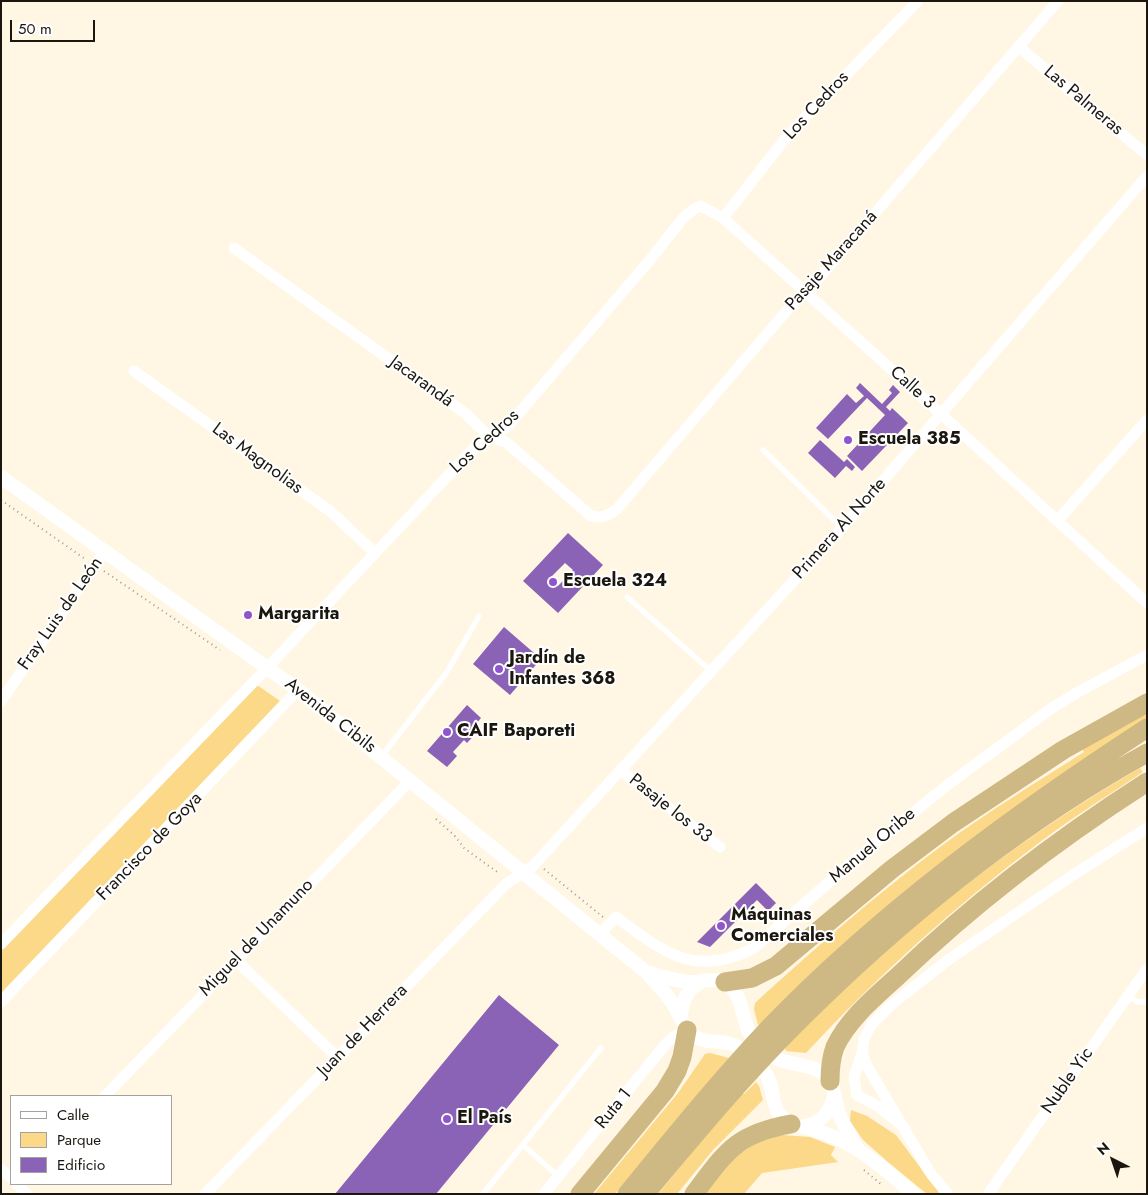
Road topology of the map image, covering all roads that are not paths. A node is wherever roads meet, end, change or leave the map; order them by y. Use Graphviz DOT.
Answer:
graph roads {
  1 [pos="918,1"];
  2 [pos="1058,1"];
  3 [pos="1019,47"];
  4 [pos="1147,155"];
  5 [pos="1147,176"];
  6 [pos="694,209"];
  7 [pos="723,218"];
  8 [pos="234,248"];
  9 [pos="806,293"];
  10 [pos="134,371"];
  11 [pos="941,414"];
  12 [pos="1147,420"];
  13 [pos="490,437"];
  14 [pos="764,450"];
  15 [pos="1,477"];
  16 [pos="603,516"];
  17 [pos="1057,521"];
  18 [pos="842,528"];
  19 [pos="105,551"];
  20 [pos="375,553"];
  21 [pos="627,597"];
  22 [pos="1147,603"];
  23 [pos="479,616"];
  24 [pos="1147,655"];
  25 [pos="268,667"];
  26 [pos="711,671"];
  27 [pos="298,690"];
  28 [pos="1,701"];
  29 [pos="1147,703"];
  30 [pos="1147,728"];
  31 [pos="1147,754"];
  32 [pos="381,757"];
  33 [pos="620,770"];
  34 [pos="410,781"];
  35 [pos="1147,782"];
  36 [pos="1147,828"];
  37 [pos="720,847"];
  38 [pos="523,872"];
  39 [pos="600,934"];
  40 [pos="1,944"];
  41 [pos="236,960"];
  42 [pos="1147,969"];
  43 [pos="646,972"];
  44 [pos="703,981"];
  45 [pos="725,982"];
  46 [pos="1128,996"];
  47 [pos="1,1002"];
  48 [pos="1147,1002"];
  49 [pos="684,1024"];
  50 [pos="775,1034"];
  51 [pos="601,1048"];
  52 [pos="862,1053"];
  53 [pos="338,1057"];
  54 [pos="738,1074"];
  55 [pos="832,1089"];
  56 [pos="105,1095"];
  57 [pos="796,1125"];
  58 [pos="905,1128"];
  59 [pos="523,1145"];
  60 [pos="857,1148"];
  61 [pos="1,1168"];
  62 [pos="558,1176"];
  63 [pos="10,1178"];
  64 [pos="205,1194"];
  65 [pos="483,1194"];
  66 [pos="544,1194"];
  67 [pos="580,1194"];
  68 [pos="626,1194"];
  69 [pos="646,1194"];
  70 [pos="694,1194"];
  71 [pos="914,1194"];
  72 [pos="948,1194"];
  73 [pos="988,1194"];
  1 -- 7 [label="street, Los Cedros"];
  2 -- 3 [label="street, Pasaje Maracaná"];
  3 -- 4 [label="street, Las Palmeras"];
  3 -- 9 [label="street, Pasaje Maracaná"];
  5 -- 11 [label="street, Primera Al Norte"];
  6 -- 7 [label="street, Calle 3"];
  6 -- 13 [label="street, Los Cedros"];
  7 -- 9 [label="street, Calle 3"];
  8 -- 13 [label="street, Jacarandá"];
  9 -- 11 [label="street, Calle 3"];
  9 -- 16 [label="street, Pasaje Maracaná"];
  10 -- 20 [label="street, Las Magnolias"];
  11 -- 17 [label="street, Calle 3"];
  11 -- 18 [label="street, Primera Al Norte"];
  12 -- 17 [label="street"];
  13 -- 16 [label="street, Jacarandá"];
  13 -- 20 [label="street, Los Cedros"];
  14 -- 18 [label="lane"];
  15 -- 19 [label="street, Avenida Cibils"];
  17 -- 22 [label="street, Calle 3"];
  18 -- 26 [label="street, Primera Al Norte"];
  19 -- 25 [label="street, Avenida Cibils"];
  19 -- 28 [label="street, Fray Luis de León"];
  20 -- 25 [label="street, Los Cedros"];
  21 -- 26 [label="lane"];
  23 -- 32 [label="lane"];
  24 -- 39 [label="street, Manuel Oribe"];
  25 -- 27 [label="street, Avenida Cibils"];
  25 -- 40 [label="street"];
  26 -- 33 [label="street, Primera Al Norte"];
  27 -- 32 [label="street, Avenida Cibils"];
  27 -- 47 [label="street, Francisco de Goya"];
  29 -- 45 [label="highway"];
  30 -- 50 [label="highway"];
  31 -- 50 [label="highway"];
  32 -- 34 [label="street, Avenida Cibils"];
  33 -- 37 [label="street, Pasaje los 33"];
  33 -- 38 [label="street, Primera Al Norte"];
  34 -- 38 [label="street, Avenida Cibils"];
  34 -- 41 [label="street, Miguel de Unamuno"];
  35 -- 55 [label="highway"];
  36 -- 52 [label="street"];
  38 -- 39 [label="street, Avenida Cibils"];
  38 -- 53 [label="street, Juan de Herrera"];
  39 -- 43 [label="street, Avenida Cibils"];
  41 -- 53 [label="street"];
  41 -- 56 [label="street, Miguel de Unamuno"];
  42 -- 46 [label="street, Nuble Yic"];
  43 -- 44 [label="street, Avenida Cibils"];
  43 -- 49 [label="street, Avenida Cibils"];
  44 -- 45 [label="street, Avenida Cibils"];
  44 -- 49 [label="street"];
  45 -- 55 [label="street"];
  46 -- 48 [label="lane"];
  46 -- 73 [label="street, Nuble Yic"];
  49 -- 57 [label="street"];
  49 -- 62 [label="street, Ruta 1"];
  49 -- 67 [label="highway"];
  50 -- 54 [label="highway"];
  51 -- 59 [label="lane"];
  52 -- 58 [label="street"];
  52 -- 58 [label="street"];
  53 -- 64 [label="street, Juan de Herrera"];
  54 -- 68 [label="highway"];
  54 -- 69 [label="highway"];
  55 -- 57 [label="street"];
  55 -- 60 [label="street"];
  57 -- 60 [label="street"];
  57 -- 70 [label="highway"];
  58 -- 72 [label="street"];
  59 -- 62 [label="lane"];
  59 -- 65 [label="lane"];
  60 -- 71 [label="street"];
  61 -- 63 [label="street"];
  62 -- 66 [label="street, Ruta 1"];
}
